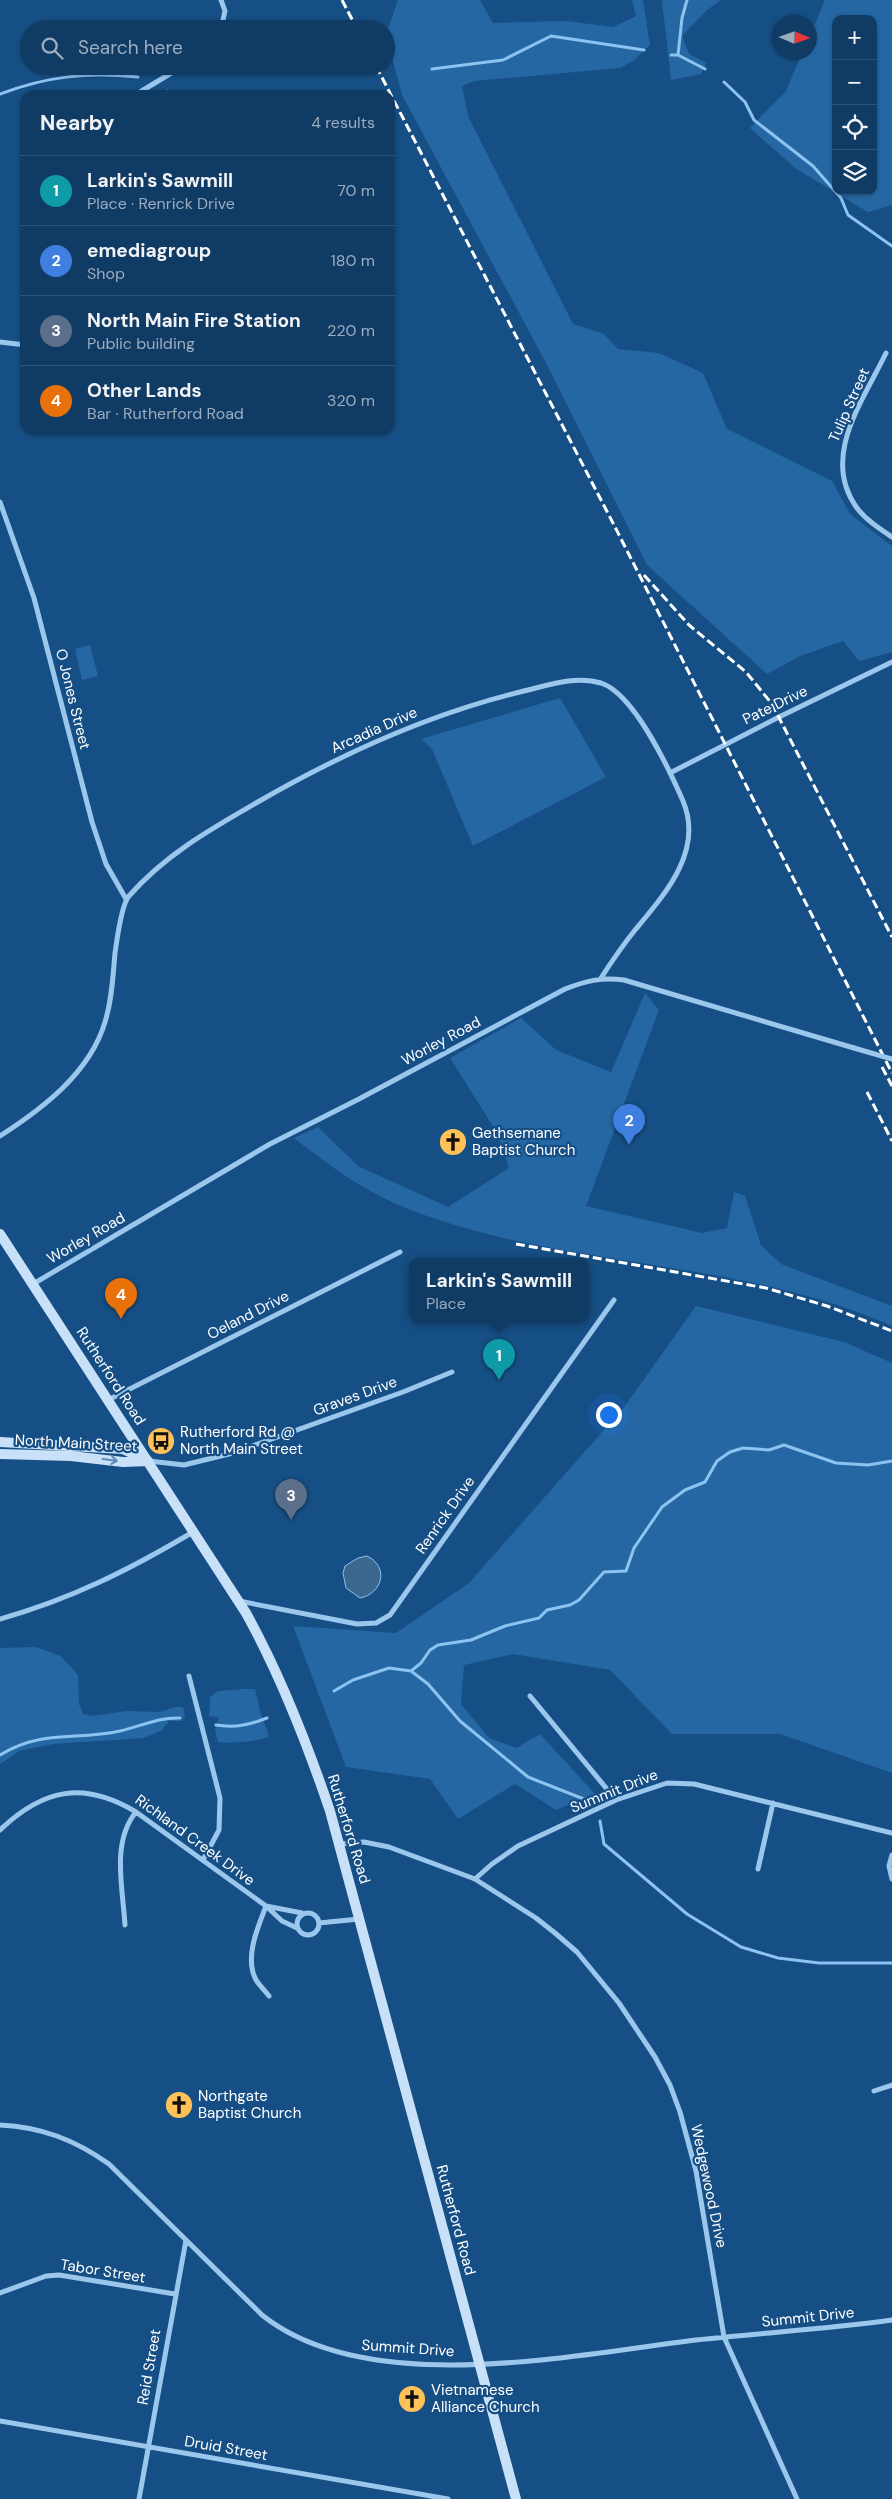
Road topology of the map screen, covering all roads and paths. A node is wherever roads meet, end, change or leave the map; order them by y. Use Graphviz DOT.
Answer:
graph roads {
  1 [pos="221,0"];
  2 [pos="223,20"];
  3 [pos="168,75"];
  4 [pos="143,90"];
  5 [pos="0,342"];
  6 [pos="20,344"];
  7 [pos="886,354"];
  8 [pos="0,502"];
  9 [pos="892,538"];
  10 [pos="892,662"];
  11 [pos="670,773"];
  12 [pos="126,899"];
  13 [pos="601,978"];
  14 [pos="892,1059"];
  15 [pos="0,1136"];
  16 [pos="0,1234"];
  17 [pos="400,1252"];
  18 [pos="33,1284"];
  19 [pos="614,1300"];
  20 [pos="452,1372"];
  21 [pos="108,1401"];
  22 [pos="0,1442"];
  23 [pos="0,1454"];
  24 [pos="149,1461"];
  25 [pos="193,1532"];
  26 [pos="236,1600"];
  27 [pos="0,1620"];
  28 [pos="189,1676"];
  29 [pos="530,1696"];
  30 [pos="616,1800"];
  31 [pos="773,1804"];
  32 [pos="136,1812"];
  33 [pos="0,1830"];
  34 [pos="892,1833"];
  35 [pos="339,1844"];
  36 [pos="892,1855"];
  37 [pos="203,1860"];
  38 [pos="758,1869"];
  39 [pos="475,1879"];
  40 [pos="892,1879"];
  41 [pos="266,1906"];
  42 [pos="302,1913"];
  43 [pos="359,1919"];
  44 [pos="319,1923"];
  45 [pos="125,1925"];
  46 [pos="297,1928"];
  47 [pos="269,1996"];
  48 [pos="892,2085"];
  49 [pos="874,2091"];
  50 [pos="0,2125"];
  51 [pos="186,2240"];
  52 [pos="0,2293"];
  53 [pos="175,2294"];
  54 [pos="892,2320"];
  55 [pos="724,2337"];
  56 [pos="479,2364"];
  57 [pos="0,2421"];
  58 [pos="147,2448"];
  59 [pos="139,2499"];
  60 [pos="448,2499"];
  61 [pos="516,2499"];
  62 [pos="797,2499"];
  1 -- 2 [label="street"];
  3 -- 4 [label="street"];
  5 -- 6 [label="street"];
  7 -- 9 [label="street, Tulip Street"];
  8 -- 12 [label="street, O Jones Street"];
  10 -- 11 [label="street, Pate Drive"];
  11 -- 12 [label="street, Arcadia Drive"];
  11 -- 13 [label="street, Arcadia Drive"];
  12 -- 15 [label="street"];
  13 -- 14 [label="street, Worley Road, bridge"];
  13 -- 18 [label="street, Worley Road"];
  16 -- 18 [label="street, Rutherford Road"];
  17 -- 21 [label="street, Oeland Drive"];
  18 -- 21 [label="street, Rutherford Road"];
  19 -- 26 [label="street, Renrick Drive"];
  20 -- 24 [label="street, Graves Drive"];
  21 -- 24 [label="street, Rutherford Road"];
  22 -- 24 [label="street, North Main Street"];
  23 -- 24 [label="street, North Main Street, one-way"];
  24 -- 25 [label="street, Rutherford Road"];
  25 -- 26 [label="street, Rutherford Road"];
  25 -- 27 [label="street"];
  26 -- 35 [label="street, Rutherford Road"];
  28 -- 37 [label="street"];
  29 -- 30 [label="street"];
  30 -- 31 [label="street, Summit Drive"];
  30 -- 39 [label="street, Summit Drive"];
  31 -- 34 [label="street, Summit Drive"];
  31 -- 38 [label="street"];
  32 -- 33 [label="street, Richland Creek Drive"];
  32 -- 37 [label="street, Richland Creek Drive"];
  32 -- 45 [label="street"];
  35 -- 39 [label="street, Wedgewood Drive"];
  35 -- 43 [label="street, Rutherford Road"];
  36 -- 40 [label="street"];
  37 -- 41 [label="street, Richland Creek Drive"];
  39 -- 55 [label="street, Wedgewood Drive"];
  41 -- 42 [label="street, Richland Creek Drive"];
  41 -- 46 [label="street, Richland Creek Drive"];
  41 -- 47 [label="street"];
  42 -- 44 [label="street, Richland Creek Drive"];
  42 -- 46 [label="street"];
  43 -- 44 [label="street, Richland Creek Drive"];
  43 -- 56 [label="street, Rutherford Road"];
  44 -- 46 [label="street, Richland Creek Drive"];
  48 -- 49 [label="street"];
  50 -- 51 [label="street, Summit Drive"];
  51 -- 53 [label="street, Reid Street"];
  51 -- 56 [label="street, Summit Drive"];
  52 -- 53 [label="street, Tabor Street"];
  53 -- 58 [label="street, Reid Street"];
  54 -- 55 [label="street, Summit Drive"];
  55 -- 56 [label="street, Summit Drive"];
  55 -- 62 [label="street, Wedgewood Drive"];
  56 -- 61 [label="street, Rutherford Road"];
  57 -- 58 [label="street, Druid Street"];
  58 -- 59 [label="street, Reid Street"];
  58 -- 60 [label="street, Druid Street"];
}
